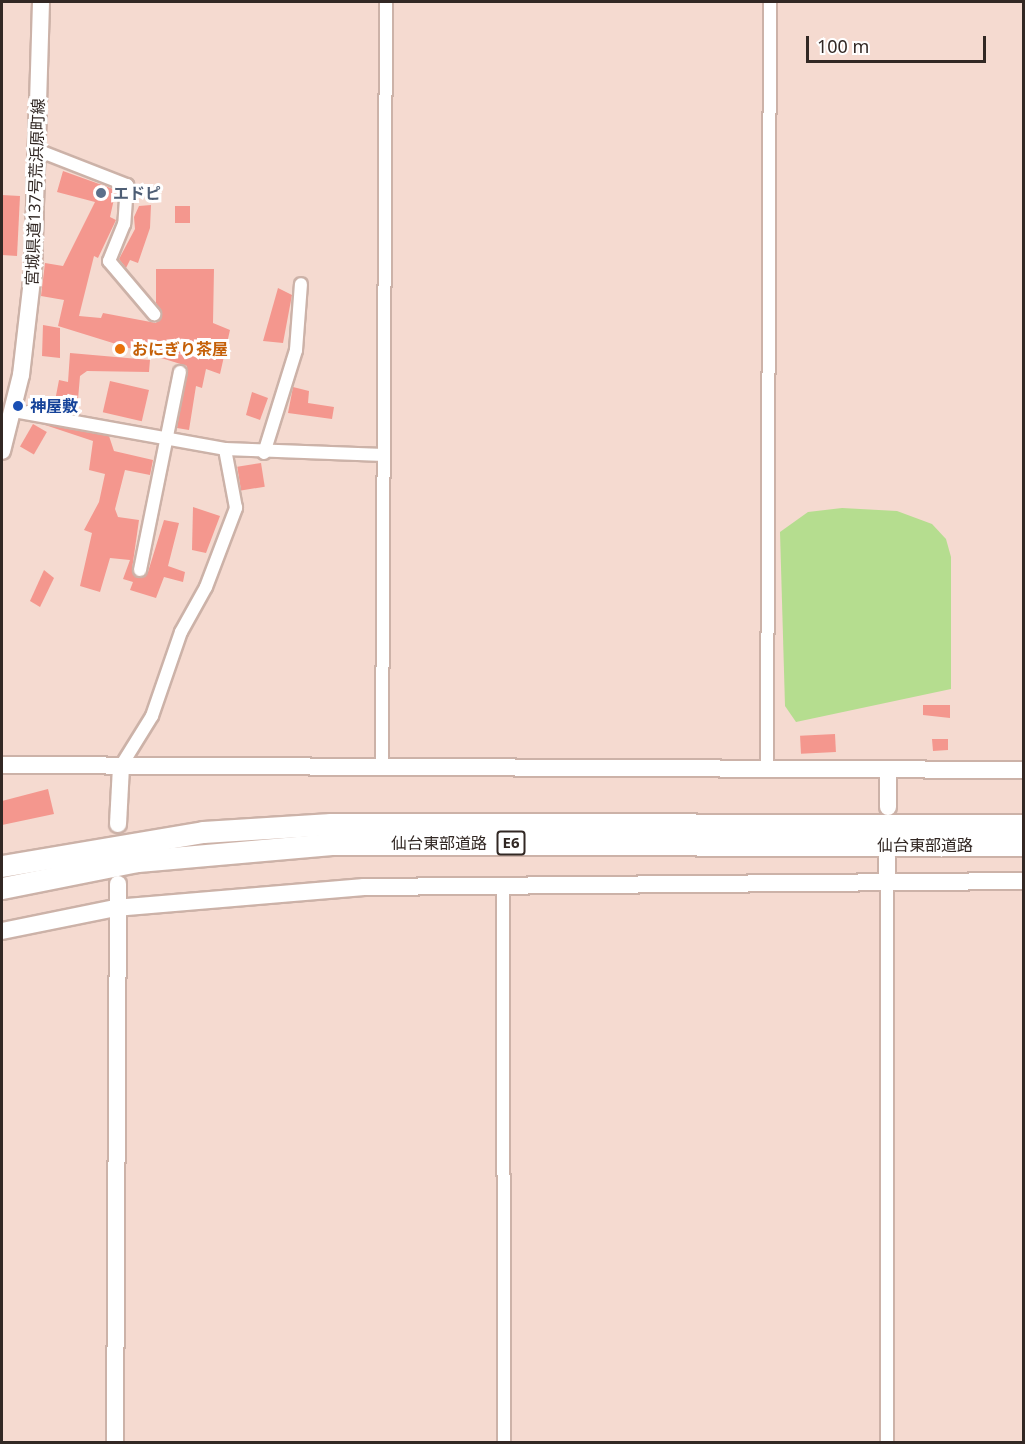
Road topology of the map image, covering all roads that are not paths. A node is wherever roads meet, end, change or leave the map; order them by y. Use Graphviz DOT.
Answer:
graph roads {
  1 [pos="38,2"];
  2 [pos="386,2"];
  3 [pos="770,2"];
  4 [pos="37,150"];
  5 [pos="301,284"];
  6 [pos="154,314"];
  7 [pos="180,372"];
  8 [pos="14,411"];
  9 [pos="164,440"];
  10 [pos="225,449"];
  11 [pos="2,452"];
  12 [pos="264,453"];
  13 [pos="384,455"];
  14 [pos="140,570"];
  15 [pos="2,765"];
  16 [pos="121,766"];
  17 [pos="382,767"];
  18 [pos="767,768"];
  19 [pos="888,769"];
  20 [pos="1023,770"];
  21 [pos="888,807"];
  22 [pos="118,824"];
  23 [pos="1023,825"];
  24 [pos="1023,845"];
  25 [pos="887,857"];
  26 [pos="2,866"];
  27 [pos="886,881"];
  28 [pos="1023,881"];
  29 [pos="118,884"];
  30 [pos="503,884"];
  31 [pos="2,888"];
  32 [pos="115,908"];
  33 [pos="2,931"];
  34 [pos="115,1443"];
  35 [pos="504,1443"];
  36 [pos="887,1443"];
  1 -- 4 [label="street, 宮城県道137号荒浜原町線"];
  2 -- 13 [label="street"];
  3 -- 18 [label="street"];
  4 -- 6 [label="street"];
  4 -- 8 [label="street, 宮城県道137号荒浜原町線"];
  5 -- 12 [label="street"];
  7 -- 9 [label="street"];
  8 -- 9 [label="street"];
  8 -- 11 [label="street, 宮城県道137号荒浜原町線"];
  9 -- 10 [label="street"];
  9 -- 14 [label="street"];
  10 -- 12 [label="street"];
  10 -- 16 [label="street"];
  12 -- 13 [label="street"];
  13 -- 17 [label="street"];
  15 -- 16 [label="street"];
  16 -- 17 [label="street"];
  16 -- 22 [label="street"];
  17 -- 18 [label="street"];
  18 -- 19 [label="street"];
  19 -- 20 [label="street"];
  19 -- 21 [label="street"];
  23 -- 26 [label="highway, 仙台東部道路 / E6"];
  24 -- 31 [label="highway, 仙台東部道路 / E6"];
  25 -- 27 [label="street"];
  27 -- 28 [label="street"];
  27 -- 30 [label="street"];
  27 -- 36 [label="street"];
  29 -- 32 [label="street"];
  30 -- 32 [label="street"];
  30 -- 35 [label="street"];
  32 -- 33 [label="street"];
  32 -- 34 [label="street"];
}
